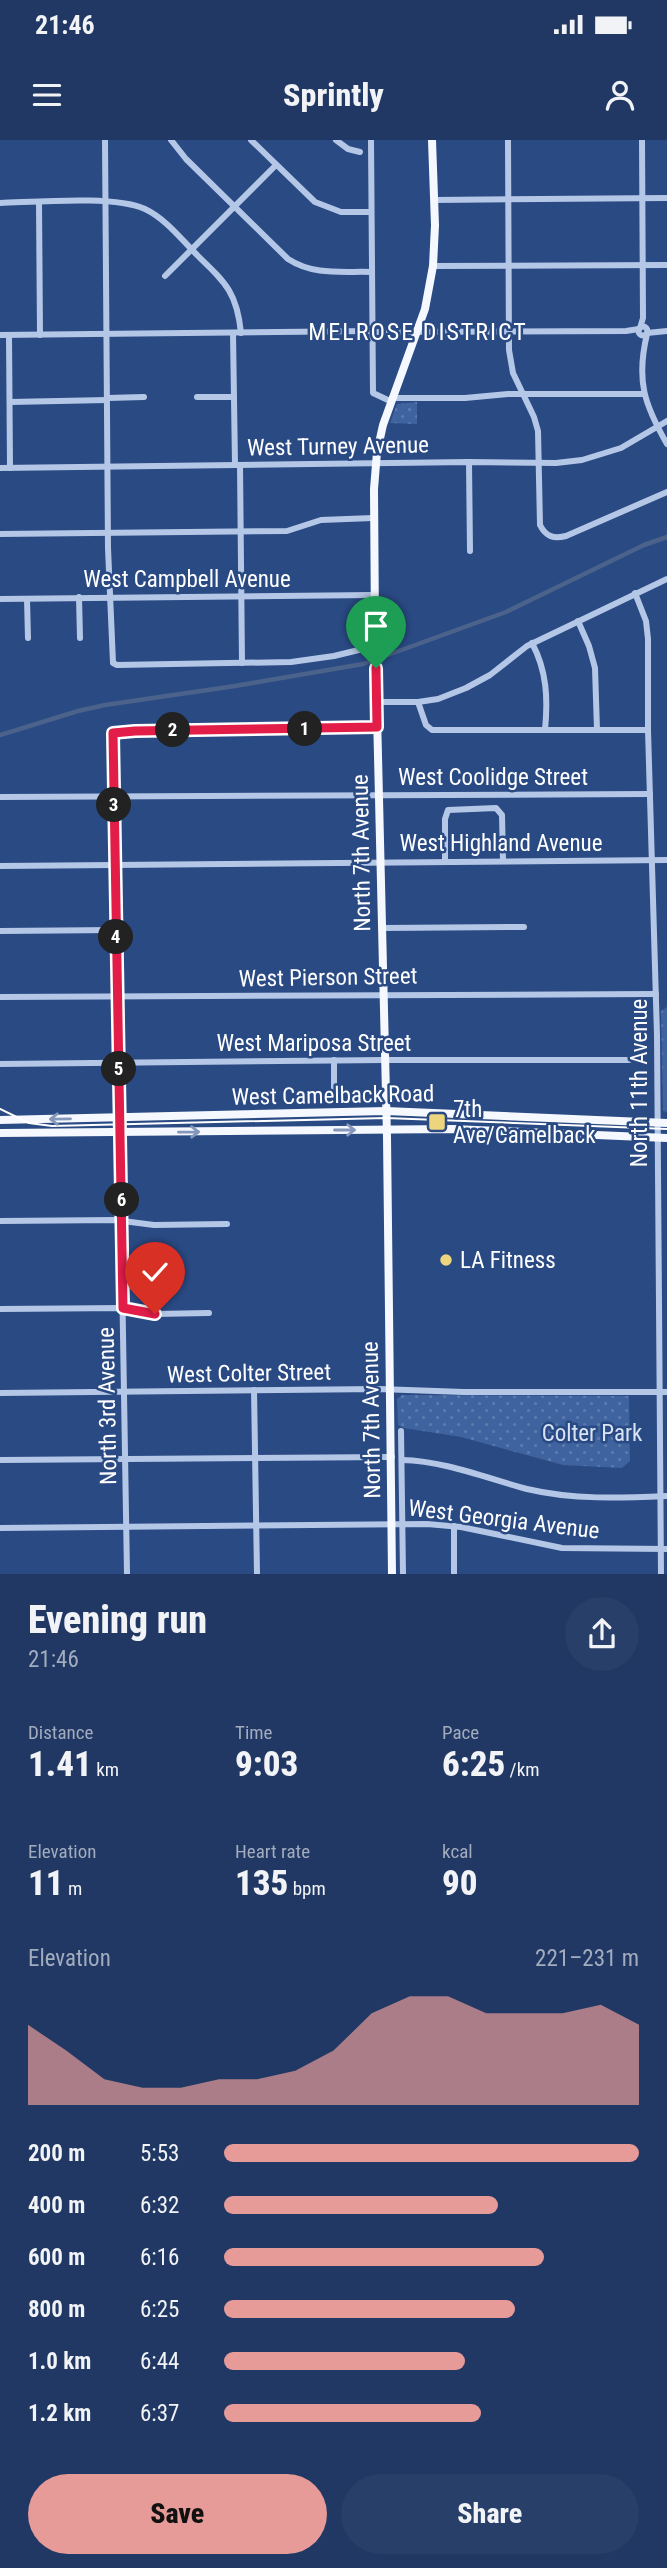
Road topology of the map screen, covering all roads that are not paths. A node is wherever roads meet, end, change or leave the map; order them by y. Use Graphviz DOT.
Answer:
graph roads {
  1 [pos="105,140"];
  2 [pos="171,140"];
  3 [pos="251,140"];
  4 [pos="336,140"];
  5 [pos="371,140"];
  6 [pos="432,140"];
  7 [pos="508,140"];
  8 [pos="642,140"];
  9 [pos="360,152"];
  10 [pos="276,165"];
  11 [pos="642,198"];
  12 [pos="667,198"];
  13 [pos="508,199"];
  14 [pos="434,200"];
  15 [pos="0,202"];
  16 [pos="39,202"];
  17 [pos="106,202"];
  18 [pos="234,206"];
  19 [pos="370,212"];
  20 [pos="192,250"];
  21 [pos="508,265"];
  22 [pos="642,265"];
  23 [pos="667,265"];
  24 [pos="433,266"];
  25 [pos="372,272"];
  26 [pos="165,276"];
  27 [pos="508,331"];
  28 [pos="643,331"];
  29 [pos="667,331"];
  30 [pos="372,332"];
  31 [pos="237,333"];
  32 [pos="417,333"];
  33 [pos="107,334"];
  34 [pos="0,335"];
  35 [pos="9,335"];
  36 [pos="40,335"];
  37 [pos="523,394"];
  38 [pos="644,394"];
  39 [pos="144,397"];
  40 [pos="197,397"];
  41 [pos="234,397"];
  42 [pos="107,399"];
  43 [pos="391,400"];
  44 [pos="10,401"];
  45 [pos="667,421"];
  46 [pos="657,427"];
  47 [pos="667,444"];
  48 [pos="469,462"];
  49 [pos="376,463"];
  50 [pos="539,463"];
  51 [pos="237,466"];
  52 [pos="107,467"];
  53 [pos="0,468"];
  54 [pos="10,468"];
  55 [pos="667,492"];
  56 [pos="373,518"];
  57 [pos="241,532"];
  58 [pos="108,533"];
  59 [pos="0,534"];
  60 [pos="470,551"];
  61 [pos="667,579"];
  62 [pos="635,593"];
  63 [pos="374,595"];
  64 [pos="79,597"];
  65 [pos="109,597"];
  66 [pos="241,597"];
  67 [pos="0,599"];
  68 [pos="27,599"];
  69 [pos="578,621"];
  70 [pos="28,638"];
  71 [pos="80,638"];
  72 [pos="532,643"];
  73 [pos="375,649"];
  74 [pos="242,663"];
  75 [pos="376,702"];
  76 [pos="418,702"];
  77 [pos="377,727"];
  78 [pos="545,730"];
  79 [pos="597,730"];
  80 [pos="648,730"];
  81 [pos="379,794"];
  82 [pos="650,794"];
  83 [pos="114,796"];
  84 [pos="0,797"];
  85 [pos="651,860"];
  86 [pos="667,860"];
  87 [pos="380,861"];
  88 [pos="445,861"];
  89 [pos="503,861"];
  90 [pos="116,864"];
  91 [pos="0,866"];
  92 [pos="524,927"];
  93 [pos="382,928"];
  94 [pos="116,930"];
  95 [pos="0,931"];
  96 [pos="656,994"];
  97 [pos="384,995"];
  98 [pos="0,997"];
  99 [pos="117,997"];
  100 [pos="334,1060"];
  101 [pos="385,1060"];
  102 [pos="629,1060"];
  103 [pos="119,1063"];
  104 [pos="0,1064"];
  105 [pos="334,1092"];
  106 [pos="386,1111"];
  107 [pos="120,1118"];
  108 [pos="0,1121"];
  109 [pos="657,1122"];
  110 [pos="667,1123"];
  111 [pos="387,1130"];
  112 [pos="0,1133"];
  113 [pos="121,1134"];
  114 [pos="657,1138"];
  115 [pos="667,1138"];
  116 [pos="657,1186"];
  117 [pos="667,1187"];
  118 [pos="122,1220"];
  119 [pos="0,1221"];
  120 [pos="227,1224"];
  121 [pos="658,1295"];
  122 [pos="667,1295"];
  123 [pos="123,1308"];
  124 [pos="0,1309"];
  125 [pos="209,1313"];
  126 [pos="254,1390"];
  127 [pos="391,1390"];
  128 [pos="124,1391"];
  129 [pos="659,1392"];
  130 [pos="667,1392"];
  131 [pos="0,1394"];
  132 [pos="401,1431"];
  133 [pos="391,1457"];
  134 [pos="255,1459"];
  135 [pos="0,1460"];
  136 [pos="125,1460"];
  137 [pos="402,1460"];
  138 [pos="664,1496"];
  139 [pos="392,1524"];
  140 [pos="403,1524"];
  141 [pos="256,1526"];
  142 [pos="454,1526"];
  143 [pos="126,1527"];
  144 [pos="0,1528"];
  145 [pos="664,1549"];
  146 [pos="127,1574"];
  147 [pos="257,1574"];
  148 [pos="393,1574"];
  149 [pos="403,1574"];
  150 [pos="454,1574"];
  151 [pos="661,1574"];
  1 -- 17 [label="street"];
  2 -- 18 [label="street"];
  3 -- 10 [label="street"];
  4 -- 9 [label="street"];
  5 -- 19 [label="street"];
  6 -- 14 [label="main road, North 7th Avenue"];
  7 -- 13 [label="street"];
  8 -- 11 [label="street"];
  10 -- 18 [label="street"];
  10 -- 19 [label="street"];
  11 -- 12 [label="street"];
  11 -- 13 [label="street"];
  11 -- 22 [label="street"];
  13 -- 14 [label="street"];
  13 -- 21 [label="street"];
  14 -- 24 [label="main road, North 7th Avenue"];
  15 -- 16 [label="street"];
  16 -- 17 [label="street"];
  16 -- 36 [label="street"];
  17 -- 20 [label="street"];
  17 -- 33 [label="street"];
  18 -- 20 [label="street"];
  18 -- 25 [label="street"];
  19 -- 25 [label="street"];
  20 -- 26 [label="street"];
  20 -- 31 [label="street"];
  21 -- 22 [label="street"];
  21 -- 24 [label="street"];
  21 -- 27 [label="street"];
  22 -- 23 [label="street"];
  22 -- 28 [label="street"];
  24 -- 32 [label="main road, North 7th Avenue"];
  25 -- 30 [label="street"];
  27 -- 28 [label="street"];
  27 -- 32 [label="street"];
  27 -- 37 [label="street"];
  28 -- 29 [label="street"];
  28 -- 38 [label="street"];
  30 -- 31 [label="street"];
  30 -- 32 [label="street"];
  30 -- 43 [label="street"];
  31 -- 33 [label="street"];
  31 -- 41 [label="street"];
  32 -- 43 [label="main road, North 7th Avenue"];
  33 -- 36 [label="street"];
  33 -- 42 [label="street"];
  34 -- 35 [label="street"];
  35 -- 36 [label="street"];
  35 -- 44 [label="street"];
  37 -- 38 [label="street"];
  37 -- 43 [label="street"];
  37 -- 50 [label="street"];
  38 -- 46 [label="street"];
  39 -- 42 [label="street"];
  40 -- 41 [label="street"];
  41 -- 51 [label="street"];
  42 -- 44 [label="street"];
  42 -- 52 [label="street"];
  43 -- 49 [label="main road, North 7th Avenue"];
  44 -- 54 [label="street"];
  45 -- 46 [label="street, West Turney Avenue"];
  46 -- 47 [label="street"];
  46 -- 50 [label="street, West Turney Avenue"];
  48 -- 49 [label="street, West Turney Avenue"];
  48 -- 50 [label="street, West Turney Avenue"];
  48 -- 60 [label="street"];
  49 -- 51 [label="street, West Turney Avenue"];
  49 -- 56 [label="main road, North 7th Avenue"];
  50 -- 55 [label="street"];
  51 -- 52 [label="street, West Turney Avenue"];
  51 -- 57 [label="street"];
  52 -- 54 [label="street, West Turney Avenue"];
  52 -- 58 [label="street"];
  53 -- 54 [label="street, West Turney Avenue"];
  56 -- 57 [label="street"];
  56 -- 63 [label="main road, North 7th Avenue"];
  57 -- 58 [label="street"];
  57 -- 66 [label="street"];
  58 -- 59 [label="street"];
  58 -- 65 [label="street"];
  61 -- 62 [label="street"];
  62 -- 69 [label="street"];
  62 -- 80 [label="street, North 11th Avenue"];
  63 -- 66 [label="street, West Campbell Avenue"];
  63 -- 73 [label="main road, North 7th Avenue"];
  64 -- 65 [label="street, West Campbell Avenue"];
  64 -- 68 [label="street, West Campbell Avenue"];
  64 -- 71 [label="street"];
  65 -- 66 [label="street, West Campbell Avenue"];
  65 -- 74 [label="street"];
  66 -- 74 [label="street"];
  67 -- 68 [label="street, West Campbell Avenue"];
  68 -- 70 [label="street"];
  69 -- 72 [label="street"];
  69 -- 79 [label="street"];
  72 -- 76 [label="street"];
  72 -- 78 [label="street"];
  73 -- 74 [label="street"];
  73 -- 75 [label="main road, North 7th Avenue"];
  75 -- 76 [label="street"];
  75 -- 77 [label="main road, North 7th Avenue"];
  76 -- 78 [label="street"];
  77 -- 81 [label="main road, North 7th Avenue"];
  77 -- 83 [label="street, North 3rd Avenue"];
  78 -- 79 [label="street"];
  79 -- 80 [label="street"];
  80 -- 82 [label="street, North 11th Avenue"];
  81 -- 82 [label="street, West Coolidge Street"];
  81 -- 83 [label="street, West Coolidge Street"];
  81 -- 87 [label="main road, North 7th Avenue"];
  82 -- 85 [label="street, North 11th Avenue"];
  83 -- 84 [label="street, West Coolidge Street"];
  83 -- 90 [label="street, North 3rd Avenue"];
  85 -- 86 [label="street, West Highland Avenue"];
  85 -- 89 [label="street, West Highland Avenue"];
  85 -- 96 [label="street, North 11th Avenue"];
  87 -- 88 [label="street, West Highland Avenue"];
  87 -- 90 [label="street, West Highland Avenue"];
  87 -- 93 [label="main road, North 7th Avenue"];
  88 -- 89 [label="street, West Highland Avenue"];
  88 -- 89 [label="street"];
  90 -- 91 [label="street, West Highland Avenue"];
  90 -- 94 [label="street, North 3rd Avenue"];
  92 -- 93 [label="street"];
  93 -- 97 [label="main road, North 7th Avenue"];
  94 -- 95 [label="street"];
  94 -- 99 [label="street, North 3rd Avenue"];
  96 -- 97 [label="street, West Pierson Street"];
  96 -- 109 [label="street, North 11th Avenue"];
  97 -- 99 [label="street, West Pierson Street"];
  97 -- 101 [label="main road, North 7th Avenue"];
  98 -- 99 [label="street, West Pierson Street"];
  99 -- 103 [label="street, North 3rd Avenue"];
  100 -- 101 [label="street, West Mariposa Street"];
  100 -- 103 [label="street, West Mariposa Street"];
  100 -- 105 [label="street"];
  101 -- 102 [label="street, West Mariposa Street"];
  101 -- 106 [label="main road, North 7th Avenue"];
  103 -- 104 [label="street, West Mariposa Street"];
  103 -- 107 [label="street, North 3rd Avenue"];
  106 -- 107 [label="main road, West Camelback Road"];
  106 -- 109 [label="main road, West Camelback Road"];
  106 -- 111 [label="main road, North 7th Avenue"];
  107 -- 108 [label="main road, West Camelback Road, one-way"];
  107 -- 113 [label="street, North 3rd Avenue"];
  109 -- 110 [label="main road, West Camelback Road"];
  109 -- 114 [label="street, North 11th Avenue"];
  113 -- 111 [label="main road, West Camelback Road, one-way"];
  111 -- 114 [label="main road, West Camelback Road"];
  111 -- 127 [label="main road, North 7th Avenue"];
  112 -- 113 [label="main road, West Camelback Road"];
  113 -- 118 [label="street, North 3rd Avenue"];
  114 -- 115 [label="main road, West Camelback Road"];
  114 -- 116 [label="street, North 11th Avenue"];
  116 -- 117 [label="street"];
  116 -- 121 [label="street, North 11th Avenue"];
  118 -- 119 [label="street"];
  118 -- 120 [label="street"];
  118 -- 123 [label="street, North 3rd Avenue"];
  121 -- 122 [label="street"];
  121 -- 129 [label="street, North 11th Avenue"];
  123 -- 124 [label="street"];
  123 -- 125 [label="street"];
  123 -- 128 [label="street, North 3rd Avenue"];
  126 -- 127 [label="street, West Colter Street"];
  126 -- 128 [label="street, West Colter Street"];
  126 -- 134 [label="street"];
  127 -- 129 [label="street, West Colter Street"];
  127 -- 133 [label="main road, North 7th Avenue"];
  128 -- 131 [label="street, West Colter Street"];
  128 -- 136 [label="street, North 3rd Avenue"];
  129 -- 130 [label="street, West Colter Street"];
  129 -- 138 [label="street, North 11th Avenue"];
  132 -- 137 [label="street, North 7th Avenue"];
  133 -- 134 [label="street"];
  133 -- 139 [label="main road, North 7th Avenue"];
  134 -- 136 [label="street"];
  134 -- 141 [label="street"];
  135 -- 136 [label="street"];
  136 -- 143 [label="street, North 3rd Avenue"];
  137 -- 138 [label="street"];
  137 -- 140 [label="street, North 7th Avenue"];
  138 -- 145 [label="street, North 11th Avenue"];
  139 -- 140 [label="street, West Georgia Avenue"];
  139 -- 141 [label="street, West Georgia Avenue"];
  139 -- 148 [label="main road, North 7th Avenue"];
  140 -- 142 [label="street, West Georgia Avenue"];
  140 -- 149 [label="street, North 7th Avenue"];
  141 -- 143 [label="street, West Georgia Avenue"];
  141 -- 147 [label="street"];
  142 -- 145 [label="street, West Georgia Avenue"];
  142 -- 150 [label="street"];
  143 -- 144 [label="street, West Georgia Avenue"];
  143 -- 146 [label="street, North 3rd Avenue"];
  145 -- 151 [label="street, North 11th Avenue"];
}
